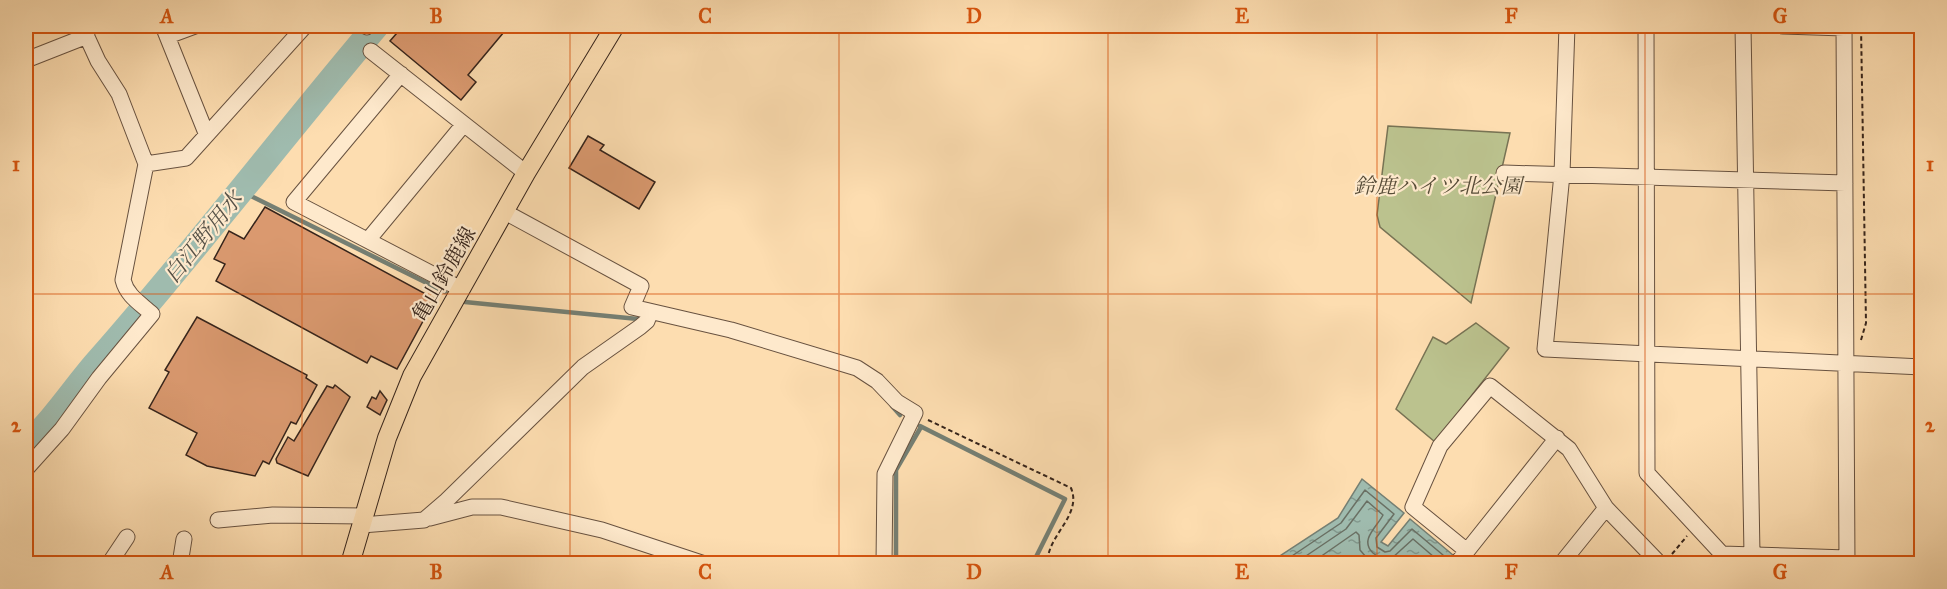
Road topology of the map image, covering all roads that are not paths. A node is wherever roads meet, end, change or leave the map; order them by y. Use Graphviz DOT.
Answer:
graph roads {
  1 [pos="195,26"];
  2 [pos="615,26"];
  3 [pos="1567,26"];
  4 [pos="1646,26"];
  5 [pos="1743,26"];
  6 [pos="1783,26"];
  7 [pos="301,27"];
  8 [pos="1844,27"];
  9 [pos="84,28"];
  10 [pos="165,31"];
  11 [pos="371,51"];
  12 [pos="26,60"];
  13 [pos="401,74"];
  14 [pos="464,124"];
  15 [pos="206,133"];
  16 [pos="146,164"];
  17 [pos="526,173"];
  18 [pos="1504,173"];
  19 [pos="1562,174"];
  20 [pos="1647,177"];
  21 [pos="1745,180"];
  22 [pos="1845,183"];
  23 [pos="505,212"];
  24 [pos="368,240"];
  25 [pos="461,289"];
  26 [pos="650,313"];
  27 [pos="1647,354"];
  28 [pos="1749,359"];
  29 [pos="1850,363"];
  30 [pos="1922,367"];
  31 [pos="1557,438"];
  32 [pos="26,469"];
  33 [pos="1606,508"];
  34 [pos="218,520"];
  35 [pos="364,520"];
  36 [pos="424,520"];
  37 [pos="127,537"];
  38 [pos="184,539"];
  39 [pos="1467,551"];
  40 [pos="1752,555"];
  41 [pos="1665,560"];
  42 [pos="1847,561"];
  43 [pos="109,564"];
  44 [pos="180,564"];
  45 [pos="350,564"];
  46 [pos="705,564"];
  47 [pos="884,564"];
  48 [pos="1456,564"];
  49 [pos="1561,564"];
  1 -- 10 [label="street"];
  2 -- 17 [label="main road, 亀山鈴鹿線"];
  3 -- 19 [label="street"];
  4 -- 20 [label="street"];
  5 -- 21 [label="street"];
  6 -- 8 [label="street"];
  7 -- 15 [label="street"];
  8 -- 22 [label="street"];
  9 -- 12 [label="street"];
  9 -- 16 [label="street"];
  10 -- 15 [label="street"];
  11 -- 13 [label="street"];
  13 -- 14 [label="street"];
  13 -- 24 [label="street"];
  14 -- 17 [label="street"];
  14 -- 24 [label="street"];
  15 -- 16 [label="street"];
  16 -- 32 [label="street"];
  17 -- 23 [label="main road, 亀山鈴鹿線"];
  18 -- 19 [label="street"];
  19 -- 20 [label="street"];
  19 -- 27 [label="street"];
  20 -- 21 [label="street"];
  20 -- 27 [label="street"];
  21 -- 22 [label="street"];
  21 -- 28 [label="street"];
  22 -- 29 [label="street"];
  23 -- 25 [label="main road, 亀山鈴鹿線"];
  23 -- 26 [label="street"];
  24 -- 25 [label="street"];
  25 -- 35 [label="main road, 亀山鈴鹿線"];
  26 -- 36 [label="street"];
  26 -- 47 [label="street"];
  27 -- 28 [label="street"];
  27 -- 40 [label="street"];
  28 -- 29 [label="street"];
  28 -- 40 [label="street"];
  29 -- 30 [label="street"];
  29 -- 42 [label="street"];
  31 -- 33 [label="street"];
  31 -- 39 [label="street"];
  31 -- 39 [label="street"];
  33 -- 41 [label="street"];
  33 -- 49 [label="street"];
  34 -- 35 [label="street"];
  35 -- 36 [label="street"];
  35 -- 45 [label="main road, 亀山鈴鹿線"];
  36 -- 46 [label="street"];
  37 -- 43 [label="street"];
  38 -- 44 [label="street"];
  39 -- 48 [label="street"];
  40 -- 42 [label="street"];
}
